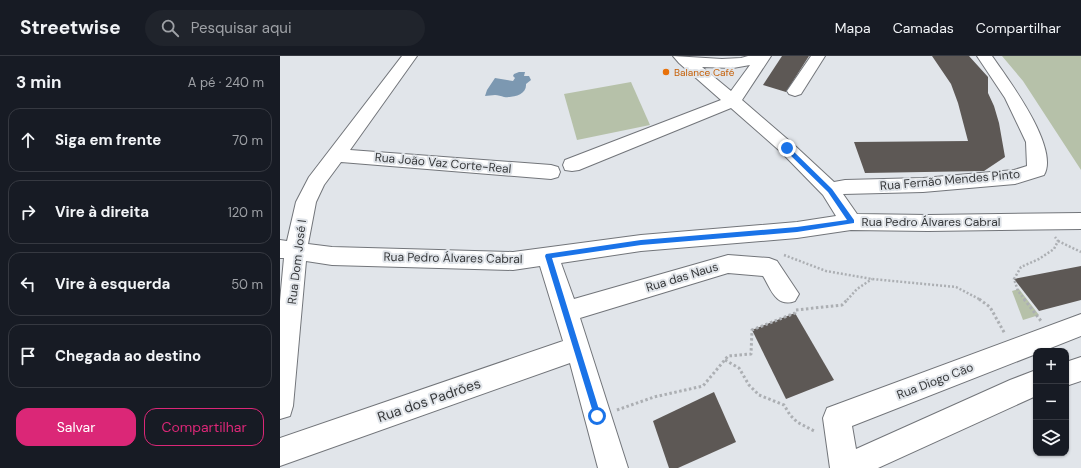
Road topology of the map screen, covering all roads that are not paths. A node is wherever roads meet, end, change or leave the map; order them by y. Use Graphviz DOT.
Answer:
graph roads {
  1 [pos="410,56"];
  2 [pos="759,56"];
  3 [pos="764,56"];
  4 [pos="818,56"];
  5 [pos="984,56"];
  6 [pos="682,58"];
  7 [pos="713,60"];
  8 [pos="795,91"];
  9 [pos="732,102"];
  10 [pos="336,155"];
  11 [pos="572,165"];
  12 [pos="551,172"];
  13 [pos="830,190"];
  14 [pos="1081,221"];
  15 [pos="851,222"];
  16 [pos="288,250"];
  17 [pos="548,256"];
  18 [pos="791,302"];
  19 [pos="566,312"];
  20 [pos="1081,325"];
  21 [pos="578,348"];
  22 [pos="1081,369"];
  23 [pos="1069,373"];
  24 [pos="1033,385"];
  25 [pos="280,406"];
  26 [pos="280,452"];
  27 [pos="608,467"];
  28 [pos="845,468"];
  1 -- 10 [label="street, Rua Dom José I"];
  2 -- 7 [label="street"];
  3 -- 9 [label="street"];
  4 -- 8 [label="street"];
  5 -- 13 [label="street, Rua Fernão Mendes Pinto"];
  6 -- 7 [label="street"];
  6 -- 9 [label="street"];
  9 -- 11 [label="street"];
  9 -- 13 [label="street"];
  10 -- 12 [label="street, Rua João Vaz Corte-Real"];
  10 -- 16 [label="street, Rua Dom José I"];
  13 -- 15 [label="street"];
  14 -- 15 [label="street, Rua Pedro Álvares Cabral"];
  15 -- 17 [label="street, Rua Pedro Álvares Cabral"];
  16 -- 17 [label="street, Rua Pedro Álvares Cabral"];
  16 -- 25 [label="street, Rua Dom José I"];
  17 -- 19 [label="street"];
  18 -- 19 [label="street, Rua das Naus"];
  19 -- 21 [label="street"];
  20 -- 28 [label="street, Rua Diogo Cão"];
  21 -- 26 [label="street, Rua dos Padrões"];
  21 -- 27 [label="street"];
  22 -- 23 [label="street"];
  24 -- 28 [label="street, Rua Diogo Cão"];
}
